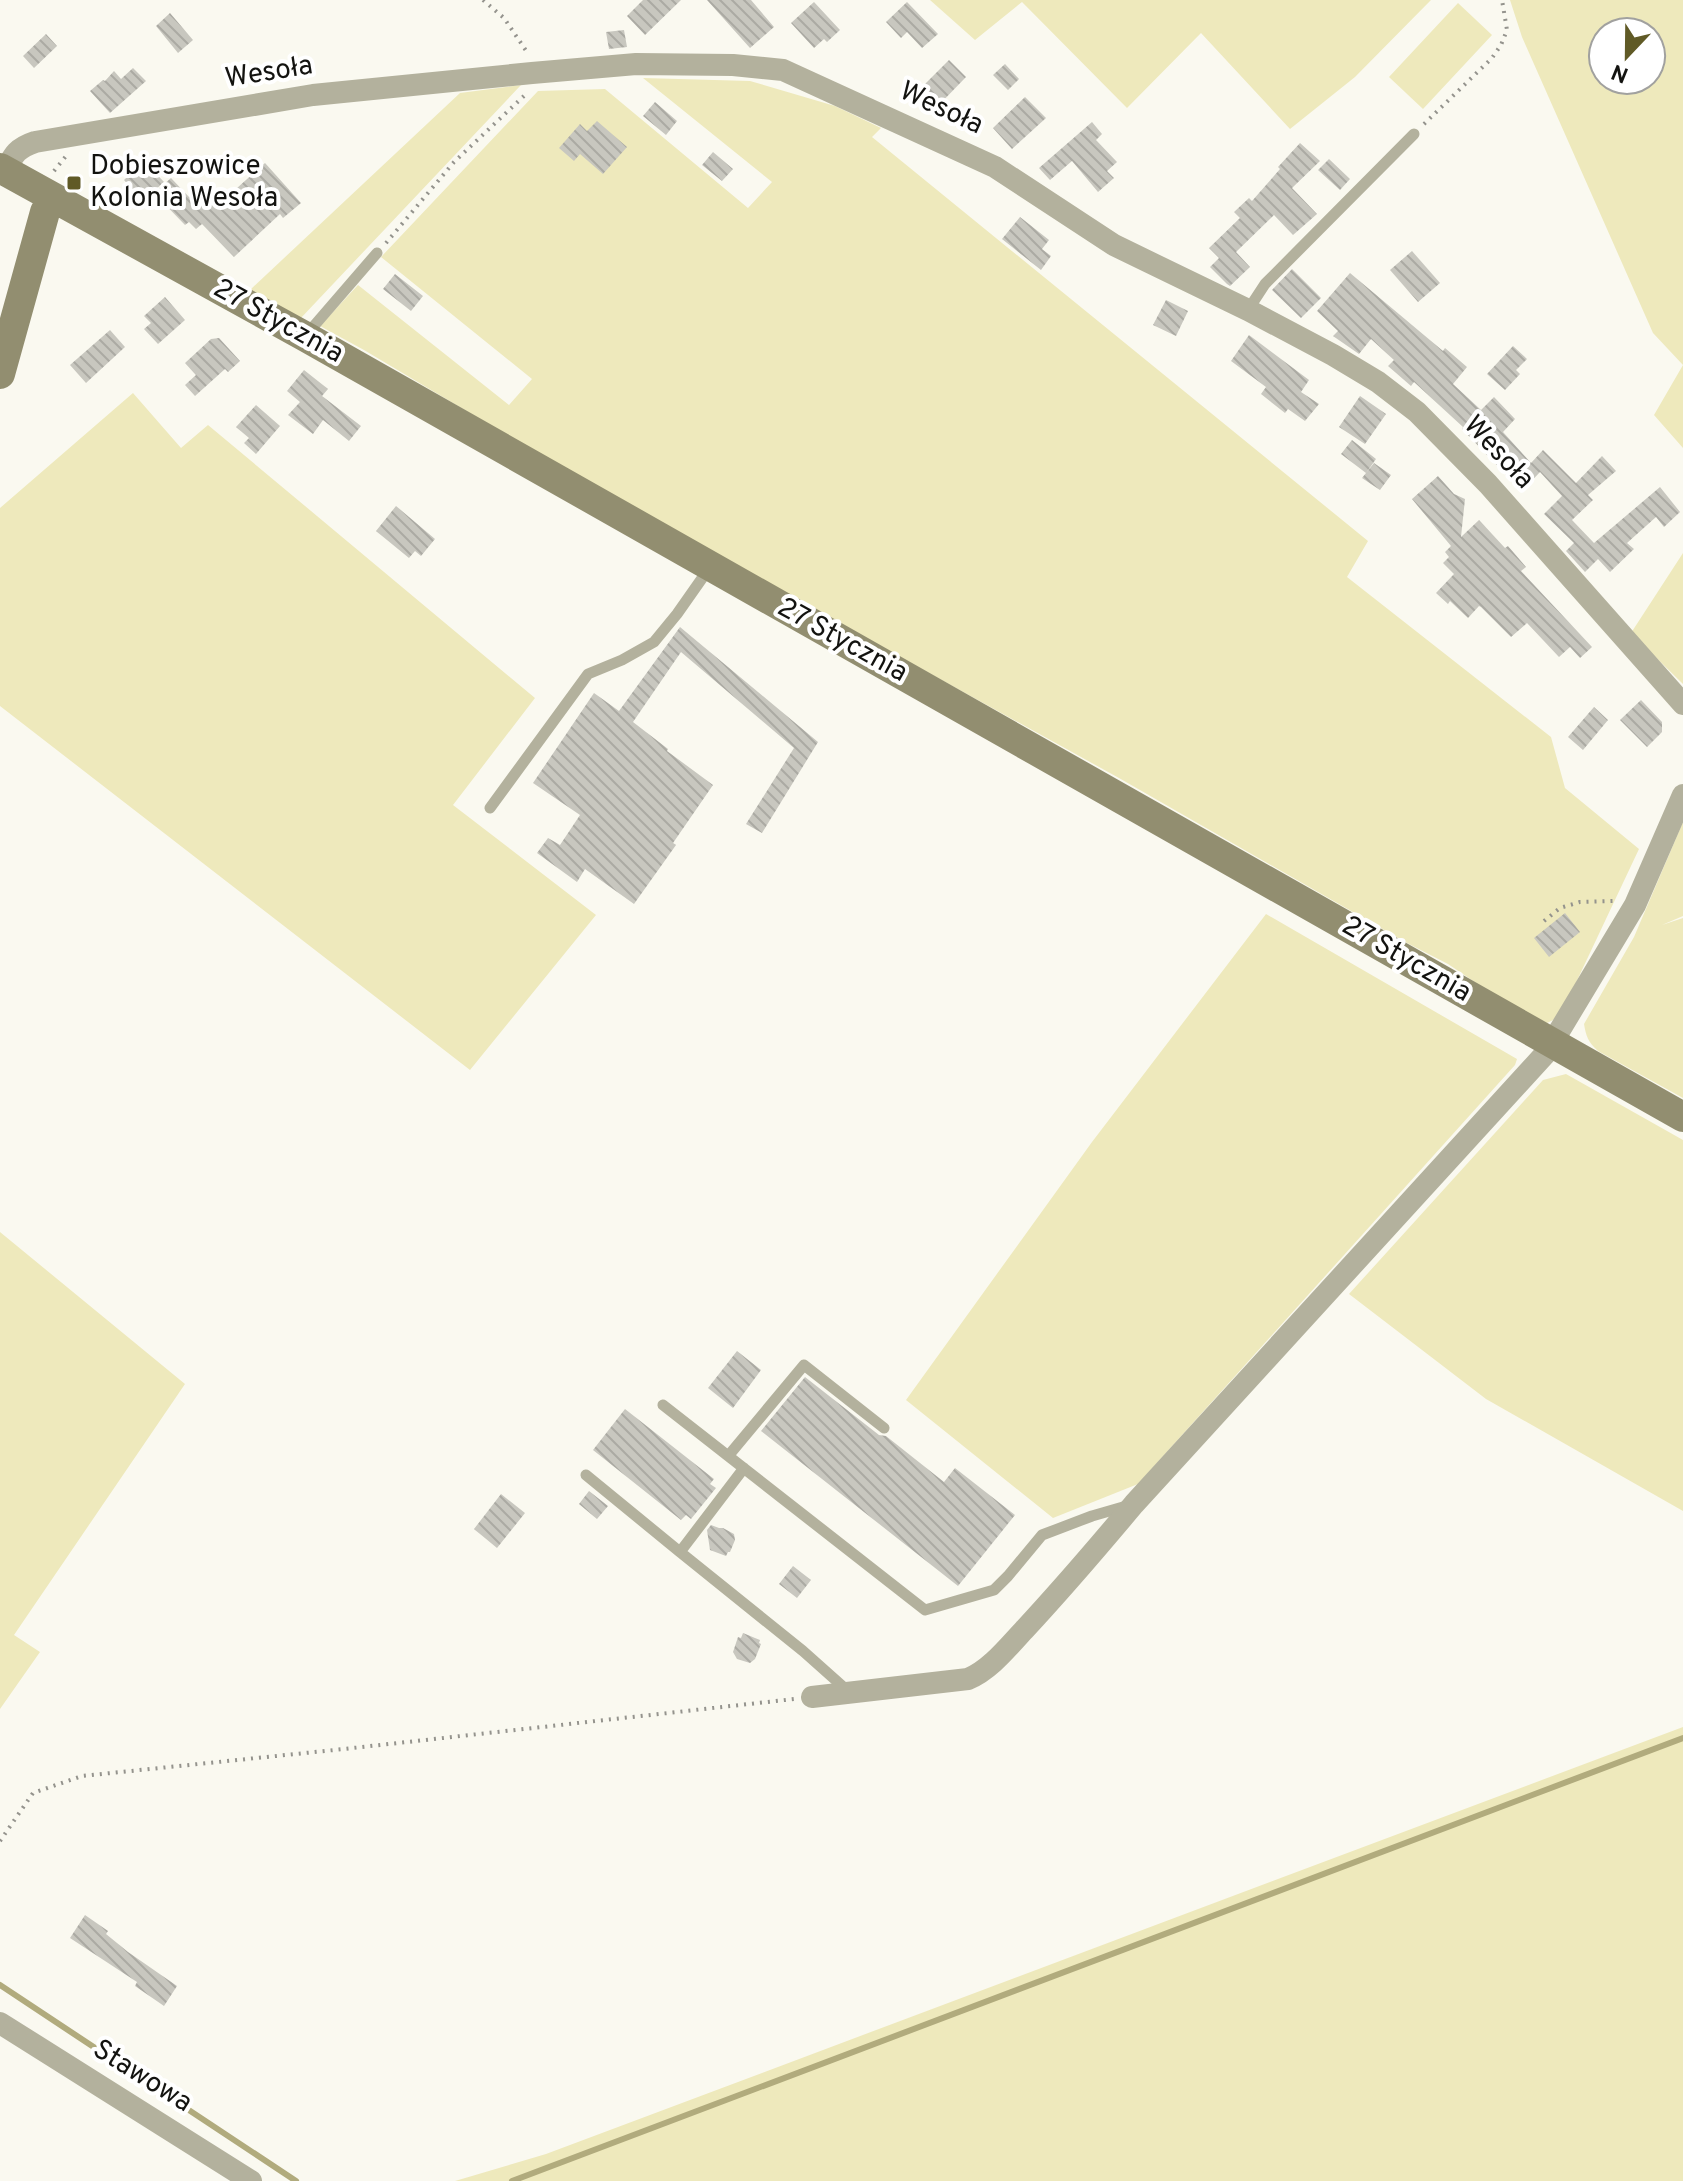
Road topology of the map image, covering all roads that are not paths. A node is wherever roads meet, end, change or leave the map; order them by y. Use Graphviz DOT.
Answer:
graph roads {
  1 [pos="1414,134"];
  2 [pos="2,169"];
  3 [pos="53,198"];
  4 [pos="377,253"];
  5 [pos="1248,310"];
  6 [pos="306,337"];
  7 [pos="0,374"];
  8 [pos="708,565"];
  9 [pos="1683,704"];
  10 [pos="1683,795"];
  11 [pos="490,808"];
  12 [pos="1552,1043"];
  13 [pos="1683,1117"];
  14 [pos="663,1405"];
  15 [pos="884,1428"];
  16 [pos="729,1455"];
  17 [pos="744,1468"];
  18 [pos="586,1475"];
  19 [pos="1134,1504"];
  20 [pos="680,1552"];
  21 [pos="849,1693"];
  22 [pos="812,1697"];
  23 [pos="0,2023"];
  24 [pos="251,2181"];
  1 -- 5 [label="lane"];
  2 -- 3 [label="street, 27 Stycznia"];
  2 -- 5 [label="street, Wesoła"];
  3 -- 6 [label="street, 27 Stycznia"];
  3 -- 7 [label="street"];
  4 -- 6 [label="lane"];
  5 -- 9 [label="street, Wesoła"];
  6 -- 8 [label="street, 27 Stycznia"];
  8 -- 11 [label="lane"];
  8 -- 12 [label="street, 27 Stycznia"];
  10 -- 12 [label="street"];
  12 -- 13 [label="street, 27 Stycznia"];
  12 -- 19 [label="street"];
  14 -- 16 [label="lane"];
  15 -- 16 [label="lane"];
  16 -- 17 [label="lane"];
  17 -- 19 [label="lane"];
  17 -- 20 [label="lane"];
  18 -- 20 [label="lane"];
  19 -- 21 [label="street"];
  20 -- 21 [label="lane"];
  21 -- 22 [label="street"];
  23 -- 24 [label="street, Stawowa"];
}
